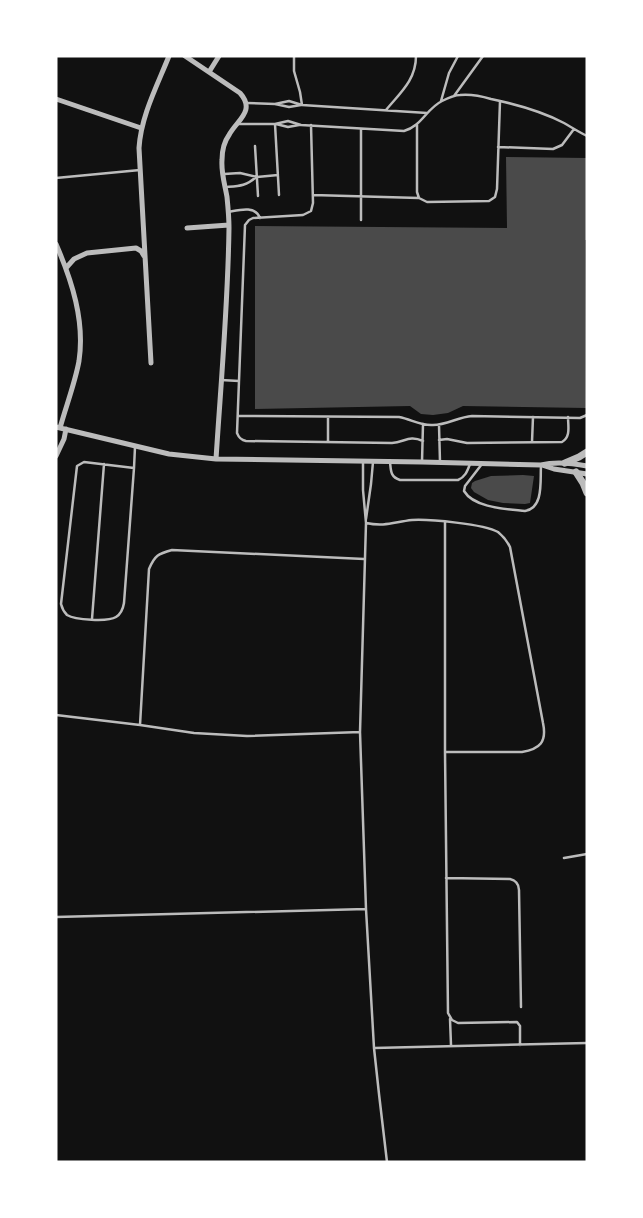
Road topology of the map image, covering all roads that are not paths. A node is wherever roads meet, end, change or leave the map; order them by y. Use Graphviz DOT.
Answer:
graph roads {
  1 [pos="169,56"];
  2 [pos="185,56"];
  3 [pos="219,56"];
  4 [pos="294,56"];
  5 [pos="416,56"];
  6 [pos="458,56"];
  7 [pos="483,56"];
  8 [pos="209,72"];
  9 [pos="454,96"];
  10 [pos="56,99"];
  11 [pos="500,101"];
  12 [pos="440,102"];
  13 [pos="246,103"];
  14 [pos="275,104"];
  15 [pos="302,105"];
  16 [pos="386,110"];
  17 [pos="427,113"];
  18 [pos="238,124"];
  19 [pos="275,124"];
  20 [pos="418,124"];
  21 [pos="301,125"];
  22 [pos="311,125"];
  23 [pos="141,128"];
  24 [pos="361,128"];
  25 [pos="574,129"];
  26 [pos="587,136"];
  27 [pos="255,146"];
  28 [pos="498,147"];
  29 [pos="140,170"];
  30 [pos="222,174"];
  31 [pos="278,175"];
  32 [pos="256,177"];
  33 [pos="56,178"];
  34 [pos="225,187"];
  35 [pos="279,195"];
  36 [pos="313,195"];
  37 [pos="258,196"];
  38 [pos="361,196"];
  39 [pos="419,198"];
  40 [pos="228,212"];
  41 [pos="260,218"];
  42 [pos="361,220"];
  43 [pos="229,225"];
  44 [pos="187,228"];
  45 [pos="56,244"];
  46 [pos="145,257"];
  47 [pos="66,268"];
  48 [pos="151,364"];
  49 [pos="221,380"];
  50 [pos="239,381"];
  51 [pos="587,415"];
  52 [pos="238,416"];
  53 [pos="328,417"];
  54 [pos="533,417"];
  55 [pos="568,417"];
  56 [pos="423,424"];
  57 [pos="439,425"];
  58 [pos="58,427"];
  59 [pos="66,429"];
  60 [pos="440,440"];
  61 [pos="328,442"];
  62 [pos="423,442"];
  63 [pos="532,442"];
  64 [pos="136,446"];
  65 [pos="587,452"];
  66 [pos="56,456"];
  67 [pos="216,459"];
  68 [pos="363,461"];
  69 [pos="373,461"];
  70 [pos="390,461"];
  71 [pos="422,462"];
  72 [pos="440,462"];
  73 [pos="470,463"];
  74 [pos="483,463"];
  75 [pos="565,463"];
  76 [pos="104,464"];
  77 [pos="541,465"];
  78 [pos="587,466"];
  79 [pos="134,468"];
  80 [pos="576,472"];
  81 [pos="587,474"];
  82 [pos="587,493"];
  83 [pos="445,522"];
  84 [pos="366,523"];
  85 [pos="365,559"];
  86 [pos="92,619"];
  87 [pos="56,715"];
  88 [pos="140,725"];
  89 [pos="360,732"];
  90 [pos="445,752"];
  91 [pos="587,854"];
  92 [pos="564,858"];
  93 [pos="446,878"];
  94 [pos="366,909"];
  95 [pos="56,917"];
  96 [pos="521,1007"];
  97 [pos="450,1018"];
  98 [pos="587,1043"];
  99 [pos="451,1045"];
  100 [pos="520,1045"];
  101 [pos="374,1048"];
  102 [pos="387,1162"];
  1 -- 23 [label="street"];
  2 -- 8 [label="street"];
  3 -- 8 [label="street"];
  4 -- 15 [label="lane"];
  5 -- 16 [label="lane"];
  6 -- 12 [label="lane"];
  7 -- 9 [label="lane"];
  8 -- 13 [label="street"];
  9 -- 11 [label="lane"];
  9 -- 12 [label="lane"];
  10 -- 23 [label="street"];
  11 -- 25 [label="lane"];
  11 -- 28 [label="lane"];
  12 -- 17 [label="lane"];
  13 -- 14 [label="lane"];
  13 -- 18 [label="street"];
  14 -- 15 [label="lane"];
  14 -- 15 [label="lane"];
  15 -- 16 [label="lane"];
  16 -- 17 [label="lane"];
  17 -- 20 [label="lane"];
  18 -- 19 [label="lane"];
  18 -- 30 [label="street"];
  19 -- 21 [label="lane"];
  19 -- 21 [label="lane"];
  19 -- 31 [label="lane"];
  20 -- 24 [label="lane"];
  20 -- 39 [label="lane"];
  21 -- 22 [label="lane"];
  22 -- 24 [label="lane"];
  22 -- 36 [label="lane"];
  23 -- 29 [label="street"];
  24 -- 38 [label="lane"];
  25 -- 26 [label="lane"];
  25 -- 28 [label="lane"];
  27 -- 32 [label="lane"];
  28 -- 39 [label="lane"];
  29 -- 33 [label="lane"];
  29 -- 46 [label="street"];
  30 -- 32 [label="lane"];
  30 -- 34 [label="street"];
  31 -- 32 [label="lane"];
  31 -- 35 [label="lane"];
  32 -- 34 [label="lane"];
  32 -- 37 [label="lane"];
  34 -- 40 [label="street"];
  36 -- 38 [label="lane"];
  36 -- 41 [label="lane"];
  38 -- 39 [label="lane"];
  38 -- 42 [label="lane"];
  40 -- 41 [label="lane"];
  40 -- 43 [label="street"];
  41 -- 50 [label="lane"];
  43 -- 44 [label="street"];
  43 -- 49 [label="street"];
  45 -- 47 [label="street"];
  46 -- 47 [label="street"];
  46 -- 48 [label="street"];
  47 -- 58 [label="street"];
  49 -- 50 [label="lane"];
  49 -- 67 [label="street"];
  50 -- 52 [label="lane"];
  51 -- 55 [label="lane"];
  52 -- 53 [label="lane"];
  52 -- 61 [label="lane"];
  53 -- 56 [label="lane"];
  53 -- 61 [label="lane"];
  54 -- 55 [label="lane"];
  54 -- 57 [label="lane"];
  54 -- 63 [label="lane"];
  55 -- 63 [label="lane"];
  56 -- 57 [label="lane"];
  56 -- 62 [label="lane"];
  57 -- 60 [label="lane"];
  58 -- 59 [label="street"];
  59 -- 64 [label="street"];
  59 -- 66 [label="street"];
  60 -- 63 [label="lane"];
  60 -- 72 [label="lane"];
  61 -- 62 [label="lane"];
  62 -- 71 [label="lane"];
  64 -- 67 [label="street"];
  64 -- 79 [label="lane"];
  65 -- 75 [label="street"];
  67 -- 68 [label="street"];
  68 -- 69 [label="street"];
  68 -- 84 [label="lane"];
  69 -- 70 [label="street"];
  69 -- 84 [label="lane"];
  70 -- 71 [label="street"];
  70 -- 73 [label="lane"];
  71 -- 72 [label="street"];
  72 -- 73 [label="street"];
  73 -- 74 [label="street"];
  74 -- 77 [label="street"];
  74 -- 77 [label="lane"];
  75 -- 77 [label="street"];
  75 -- 78 [label="street"];
  76 -- 79 [label="lane"];
  76 -- 86 [label="lane"];
  76 -- 86 [label="lane"];
  77 -- 80 [label="street"];
  79 -- 86 [label="lane"];
  80 -- 81 [label="street"];
  80 -- 82 [label="street"];
  83 -- 84 [label="lane"];
  83 -- 90 [label="lane"];
  83 -- 90 [label="lane"];
  84 -- 85 [label="lane"];
  85 -- 88 [label="lane"];
  85 -- 89 [label="lane"];
  87 -- 88 [label="lane"];
  88 -- 89 [label="lane"];
  89 -- 94 [label="lane"];
  90 -- 93 [label="lane"];
  91 -- 92 [label="lane"];
  93 -- 96 [label="lane"];
  93 -- 97 [label="lane"];
  94 -- 95 [label="lane"];
  94 -- 101 [label="lane"];
  97 -- 99 [label="lane"];
  97 -- 100 [label="lane"];
  98 -- 100 [label="lane"];
  99 -- 100 [label="lane"];
  99 -- 101 [label="lane"];
  101 -- 102 [label="lane"];
}
